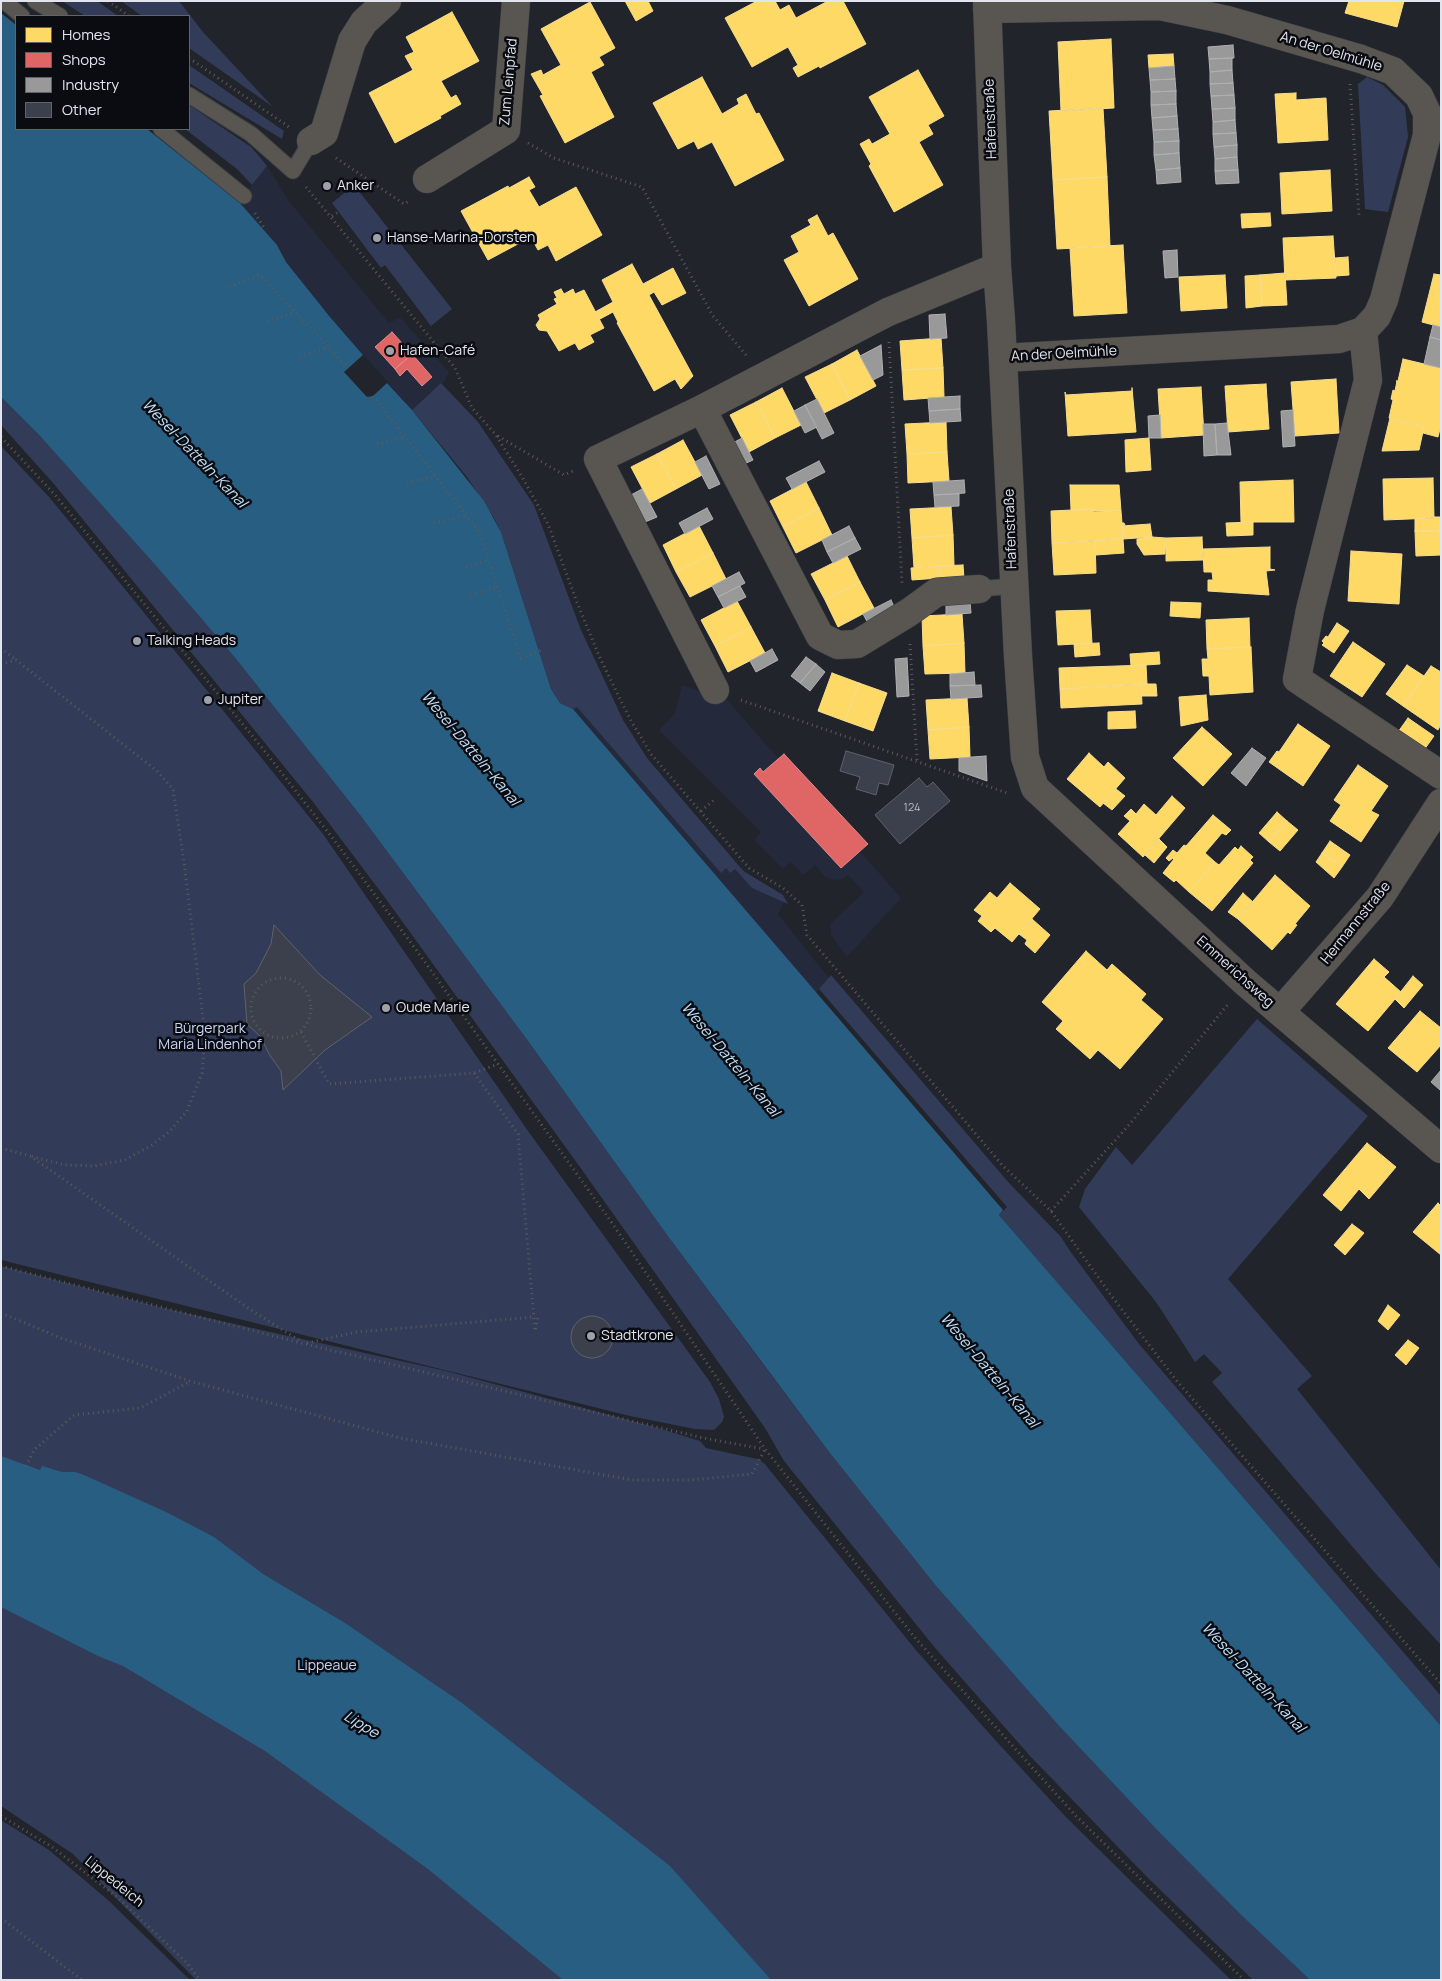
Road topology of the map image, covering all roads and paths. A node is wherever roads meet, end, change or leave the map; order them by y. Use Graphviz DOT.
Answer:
graph roads {
  1 [pos="4,1"];
  2 [pos="35,1"];
  3 [pos="108,1"];
  4 [pos="387,1"];
  5 [pos="516,1"];
  6 [pos="987,5"];
  7 [pos="21,15"];
  8 [pos="58,15"];
  9 [pos="128,15"];
  10 [pos="1350,56"];
  11 [pos="190,59"];
  12 [pos="190,96"];
  13 [pos="162,130"];
  14 [pos="506,130"];
  15 [pos="311,141"];
  16 [pos="293,171"];
  17 [pos="427,179"];
  18 [pos="244,196"];
  19 [pos="338,212"];
  20 [pos="332,216"];
  21 [pos="1359,216"];
  22 [pos="997,267"];
  23 [pos="225,288"];
  24 [pos="295,312"];
  25 [pos="888,312"];
  26 [pos="267,321"];
  27 [pos="1364,331"];
  28 [pos="328,347"];
  29 [pos="300,357"];
  30 [pos="1003,358"];
  31 [pos="348,368"];
  32 [pos="765,376"];
  33 [pos="373,396"];
  34 [pos="702,409"];
  35 [pos="496,435"];
  36 [pos="1,437"];
  37 [pos="405,437"];
  38 [pos="377,444"];
  39 [pos="598,459"];
  40 [pos="436,476"];
  41 [pos="407,483"];
  42 [pos="466,516"];
  43 [pos="434,523"];
  44 [pos="489,560"];
  45 [pos="461,568"];
  46 [pos="498,586"];
  47 [pos="1013,586"];
  48 [pos="979,589"];
  49 [pos="470,595"];
  50 [pos="908,613"];
  51 [pos="1,648"];
  52 [pos="542,650"];
  53 [pos="16,660"];
  54 [pos="1,664"];
  55 [pos="715,690"];
  56 [pos="917,760"];
  57 [pos="1441,775"];
  58 [pos="1035,788"];
  59 [pos="715,799"];
  60 [pos="1441,803"];
  61 [pos="701,811"];
  62 [pos="1246,983"];
  63 [pos="1280,1012"];
  64 [pos="301,1032"];
  65 [pos="498,1064"];
  66 [pos="474,1073"];
  67 [pos="1,1148"];
  68 [pos="1441,1149"];
  69 [pos="30,1156"];
  70 [pos="1051,1212"];
  71 [pos="1,1266"];
  72 [pos="1,1313"];
  73 [pos="304,1344"];
  74 [pos="190,1381"];
  75 [pos="765,1449"];
  76 [pos="26,1466"];
  77 [pos="1441,1684"];
  78 [pos="1,1816"];
  79 [pos="1,1918"];
  80 [pos="82,1980"];
  81 [pos="200,1980"];
  82 [pos="1244,1980"];
  1 -- 7 [label="lane"];
  2 -- 8 [label="lane"];
  3 -- 9 [label="path"];
  4 -- 15 [label="street"];
  5 -- 14 [label="street, Zum Leinpfad"];
  6 -- 10 [label="street, An der Oelmühle"];
  6 -- 22 [label="street, Hafenstraße"];
  10 -- 21 [label="path"];
  10 -- 27 [label="street, An der Oelmühle"];
  11 -- 15 [label="path"];
  12 -- 16 [label="lane"];
  13 -- 18 [label="lane"];
  14 -- 17 [label="street, Zum Leinpfad"];
  14 -- 32 [label="path"];
  15 -- 16 [label="lane"];
  15 -- 17 [label="path"];
  16 -- 20 [label="path"];
  19 -- 20 [label="path"];
  20 -- 35 [label="path"];
  22 -- 25 [label="street"];
  22 -- 30 [label="street, Hafenstraße"];
  23 -- 24 [label="path"];
  24 -- 26 [label="path"];
  24 -- 28 [label="path"];
  25 -- 32 [label="street"];
  25 -- 50 [label="path"];
  27 -- 30 [label="street, An der Oelmühle"];
  27 -- 57 [label="street"];
  28 -- 29 [label="path"];
  28 -- 31 [label="path"];
  30 -- 47 [label="street, Hafenstraße"];
  32 -- 34 [label="street"];
  33 -- 37 [label="path"];
  34 -- 39 [label="street"];
  34 -- 50 [label="street"];
  35 -- 39 [label="path"];
  35 -- 61 [label="path"];
  36 -- 65 [label="path"];
  37 -- 38 [label="path"];
  37 -- 40 [label="path"];
  39 -- 55 [label="street"];
  40 -- 41 [label="path"];
  40 -- 42 [label="path"];
  42 -- 43 [label="path"];
  42 -- 44 [label="path"];
  44 -- 45 [label="path"];
  44 -- 46 [label="path"];
  46 -- 49 [label="path"];
  46 -- 52 [label="path"];
  47 -- 48 [label="lane"];
  47 -- 58 [label="street, Hafenstraße"];
  48 -- 50 [label="street"];
  50 -- 56 [label="path"];
  51 -- 53 [label="path"];
  53 -- 54 [label="path"];
  53 -- 69 [label="path"];
  55 -- 56 [label="path"];
  56 -- 58 [label="path"];
  58 -- 62 [label="street, Emmerichsweg"];
  59 -- 61 [label="path"];
  60 -- 63 [label="street, Hermannstraße"];
  61 -- 70 [label="path"];
  62 -- 63 [label="street, Emmerichsweg"];
  62 -- 70 [label="path"];
  63 -- 68 [label="street, Emmerichsweg"];
  64 -- 64 [label="path"];
  64 -- 66 [label="path"];
  65 -- 66 [label="path"];
  65 -- 75 [label="path"];
  66 -- 73 [label="path"];
  67 -- 69 [label="path"];
  69 -- 73 [label="path"];
  70 -- 77 [label="path"];
  71 -- 73 [label="path"];
  72 -- 74 [label="path"];
  73 -- 75 [label="path"];
  74 -- 75 [label="path"];
  74 -- 76 [label="path"];
  75 -- 82 [label="path"];
  78 -- 81 [label="path, Lippedeich"];
  79 -- 80 [label="path"];
}
